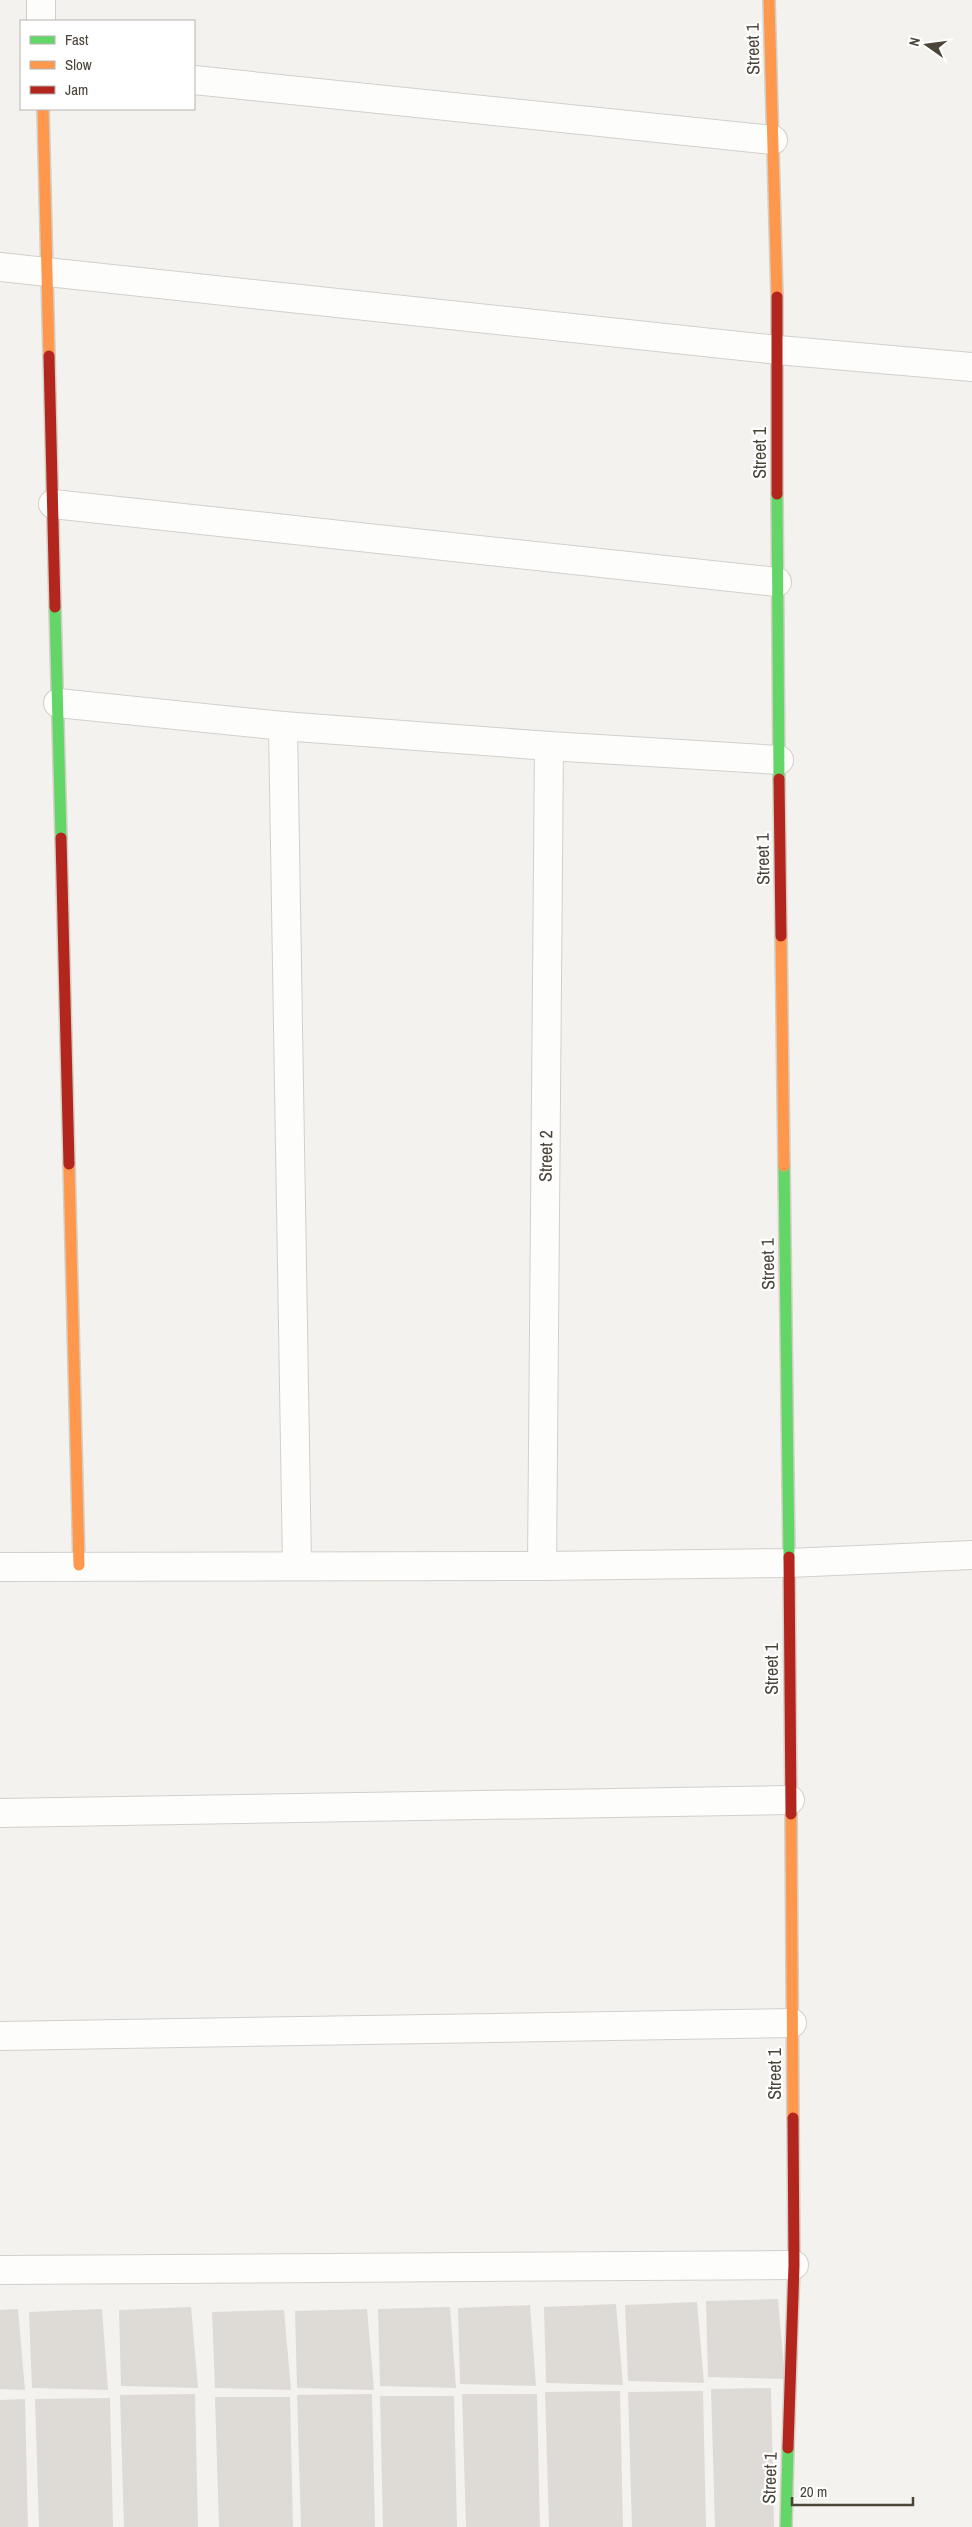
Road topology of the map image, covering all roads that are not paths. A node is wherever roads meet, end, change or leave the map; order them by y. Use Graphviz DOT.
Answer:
graph roads {
  1 [pos="41,0"];
  2 [pos="769,0"];
  3 [pos="41,20"];
  4 [pos="195,80"];
  5 [pos="43,110"];
  6 [pos="773,140"];
  7 [pos="0,267"];
  8 [pos="45,272"];
  9 [pos="778,350"];
  10 [pos="972,368"];
  11 [pos="52,504"];
  12 [pos="777,582"];
  13 [pos="58,703"];
  14 [pos="283,726"];
  15 [pos="549,746"];
  16 [pos="779,760"];
  17 [pos="972,1555"];
  18 [pos="789,1563"];
  19 [pos="79,1566"];
  20 [pos="297,1566"];
  21 [pos="542,1566"];
  22 [pos="0,1567"];
  23 [pos="790,1800"];
  24 [pos="0,1813"];
  25 [pos="792,2023"];
  26 [pos="0,2036"];
  27 [pos="794,2265"];
  28 [pos="0,2270"];
  29 [pos="786,2527"];
  1 -- 3 [label="street"];
  2 -- 6 [label="street, Street 1"];
  4 -- 6 [label="street"];
  5 -- 8 [label="street"];
  6 -- 9 [label="street, Street 1"];
  7 -- 8 [label="street"];
  8 -- 9 [label="street"];
  8 -- 11 [label="street"];
  9 -- 10 [label="street"];
  9 -- 12 [label="street, Street 1"];
  11 -- 12 [label="street"];
  11 -- 13 [label="street"];
  12 -- 16 [label="street, Street 1"];
  13 -- 14 [label="street"];
  13 -- 19 [label="street"];
  14 -- 15 [label="street"];
  14 -- 20 [label="street"];
  15 -- 16 [label="street"];
  15 -- 21 [label="street, Street 2"];
  16 -- 18 [label="street, Street 1"];
  17 -- 18 [label="street"];
  18 -- 21 [label="street"];
  18 -- 23 [label="street, Street 1"];
  19 -- 20 [label="street"];
  19 -- 22 [label="street"];
  20 -- 21 [label="street"];
  23 -- 24 [label="street"];
  23 -- 25 [label="street, Street 1"];
  25 -- 26 [label="street"];
  25 -- 27 [label="street, Street 1"];
  27 -- 28 [label="street"];
  27 -- 29 [label="street, Street 1"];
}
